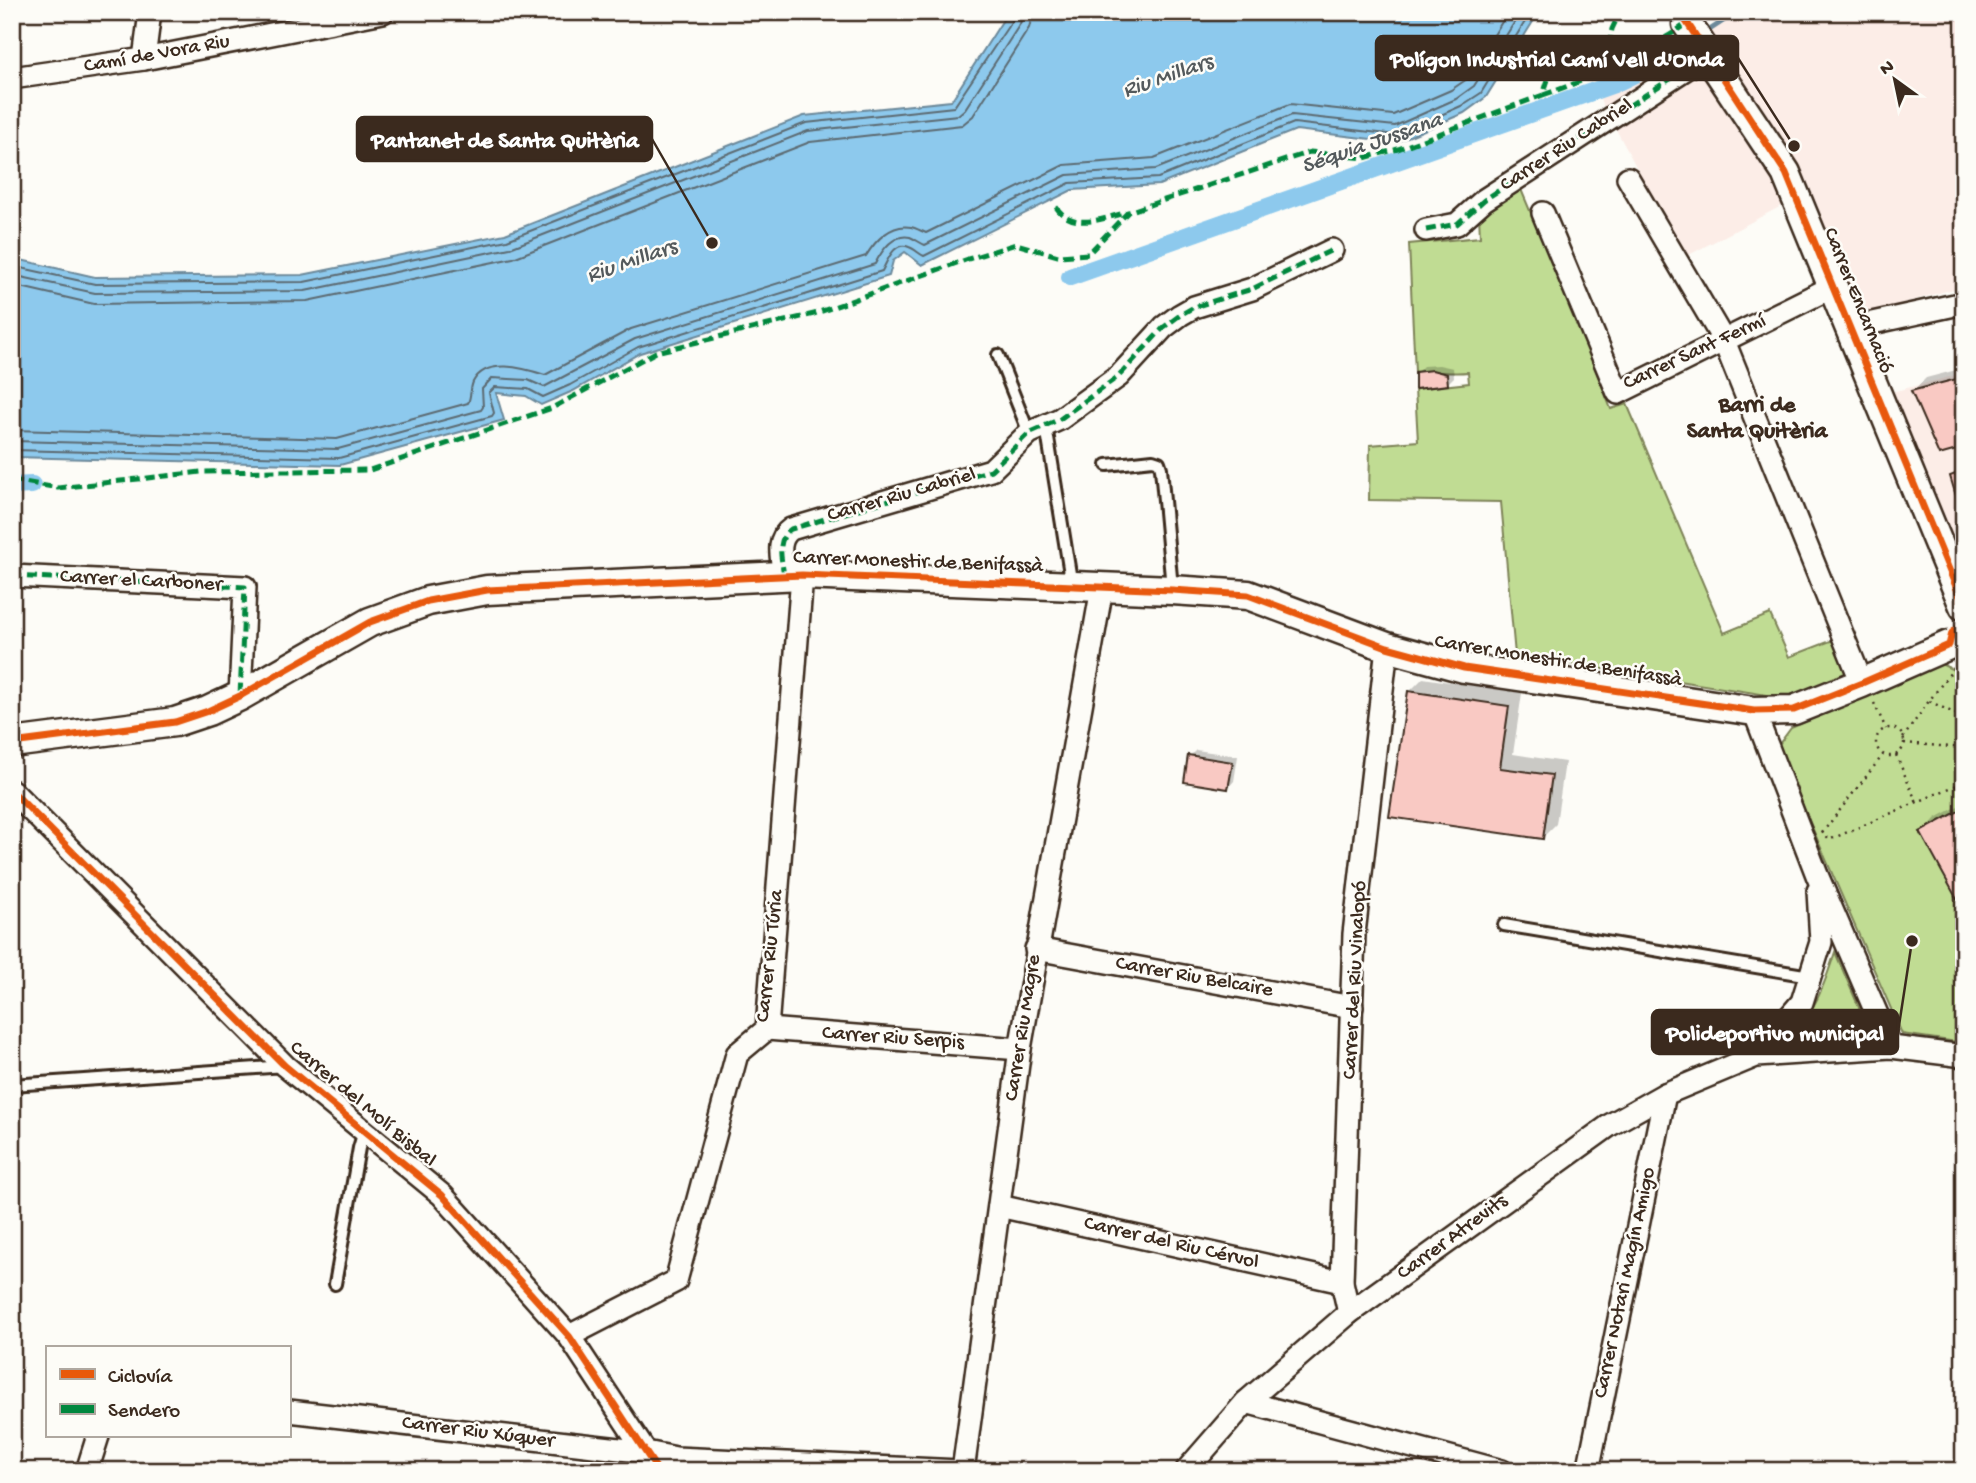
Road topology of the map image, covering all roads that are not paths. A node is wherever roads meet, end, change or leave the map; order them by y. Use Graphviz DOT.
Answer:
graph roads {
  1 [pos="150,12"];
  2 [pos="383,12"];
  3 [pos="1684,18"];
  4 [pos="1707,55"];
  5 [pos="144,59"];
  6 [pos="12,78"];
  7 [pos="1628,178"];
  8 [pos="1542,213"];
  9 [pos="1426,230"];
  10 [pos="1332,250"];
  11 [pos="1832,286"];
  12 [pos="1964,303"];
  13 [pos="1849,328"];
  14 [pos="1724,341"];
  15 [pos="998,355"];
  16 [pos="1038,430"];
  17 [pos="1107,465"];
  18 [pos="12,576"];
  19 [pos="793,576"];
  20 [pos="1072,587"];
  21 [pos="1102,588"];
  22 [pos="1172,590"];
  23 [pos="1964,606"];
  24 [pos="1387,647"];
  25 [pos="1958,650"];
  26 [pos="1864,683"];
  27 [pos="240,696"];
  28 [pos="1754,711"];
  29 [pos="12,743"];
  30 [pos="12,791"];
  31 [pos="1818,875"];
  32 [pos="1504,925"];
  33 [pos="1821,942"];
  34 [pos="1846,944"];
  35 [pos="1036,948"];
  36 [pos="1810,976"];
  37 [pos="1352,1007"];
  38 [pos="767,1029"];
  39 [pos="1891,1047"];
  40 [pos="1020,1049"];
  41 [pos="1756,1056"];
  42 [pos="1964,1056"];
  43 [pos="285,1066"];
  44 [pos="12,1085"];
  45 [pos="1665,1094"];
  46 [pos="364,1131"];
  47 [pos="999,1206"];
  48 [pos="1342,1283"];
  49 [pos="335,1284"];
  50 [pos="1349,1313"];
  51 [pos="569,1336"];
  52 [pos="1246,1402"];
  53 [pos="290,1411"];
  54 [pos="97,1438"];
  55 [pos="646,1452"];
  56 [pos="87,1471"];
  57 [pos="658,1471"];
  58 [pos="962,1471"];
  59 [pos="1186,1471"];
  60 [pos="1502,1471"];
  61 [pos="1588,1471"];
  1 -- 5 [label="street"];
  2 -- 5 [label="street, Camí de Vora Riu"];
  3 -- 4 [label="street, Carrer Encarnació"];
  4 -- 9 [label="street, Carrer Riu Cabriel"];
  4 -- 11 [label="street, Carrer Encarnació"];
  5 -- 6 [label="street, Camí de Vora Riu"];
  7 -- 14 [label="street"];
  8 -- 14 [label="street, Carrer Sant Fermí"];
  10 -- 16 [label="street, Carrer Riu Cabriel"];
  11 -- 13 [label="street, Carrer Encarnació"];
  11 -- 14 [label="street, Carrer Sant Fermí"];
  12 -- 13 [label="street"];
  13 -- 23 [label="street, Carrer Encarnació"];
  14 -- 26 [label="street"];
  15 -- 16 [label="lane"];
  16 -- 19 [label="street, Carrer Riu Cabriel"];
  16 -- 20 [label="lane"];
  17 -- 22 [label="lane"];
  18 -- 27 [label="street, Carrer el Carboner"];
  19 -- 20 [label="street, Carrer Monestir de Benifassà"];
  19 -- 27 [label="street, Carrer Monestir de Benifassà"];
  19 -- 38 [label="street, Carrer Riu Túria"];
  20 -- 21 [label="street, Carrer Monestir de Benifassà"];
  21 -- 22 [label="street, Carrer Monestir de Benifassà"];
  21 -- 35 [label="street, Carrer Riu Magre"];
  22 -- 24 [label="street, Carrer Monestir de Benifassà"];
  24 -- 28 [label="street, Carrer Monestir de Benifassà"];
  24 -- 37 [label="street, Carrer del Riu Vinalopó"];
  25 -- 26 [label="street, Carrer Monestir de Benifassà"];
  26 -- 28 [label="street, Carrer Monestir de Benifassà"];
  27 -- 29 [label="street, Carrer Monestir de Benifassà"];
  28 -- 31 [label="street"];
  30 -- 43 [label="street, Carrer del Molí Bisbal"];
  31 -- 33 [label="street"];
  31 -- 34 [label="street"];
  32 -- 36 [label="lane"];
  33 -- 34 [label="street"];
  33 -- 36 [label="street"];
  34 -- 39 [label="street"];
  35 -- 37 [label="street, Carrer Riu Belcaire"];
  35 -- 40 [label="street, Carrer Riu Magre"];
  36 -- 41 [label="street"];
  37 -- 48 [label="street, Carrer del Riu Vinalopó"];
  38 -- 40 [label="street, Carrer Riu Serpis"];
  38 -- 51 [label="street, Carrer Riu Túria"];
  39 -- 41 [label="street"];
  39 -- 42 [label="street"];
  40 -- 47 [label="street, Carrer Riu Magre"];
  41 -- 45 [label="street, Carrer Atrevits"];
  43 -- 44 [label="lane, Carrer del Molí Bisbal"];
  43 -- 46 [label="street, Carrer del Molí Bisbal"];
  45 -- 50 [label="street, Carrer Atrevits"];
  45 -- 61 [label="street, Carrer Notari Magín Amigo"];
  46 -- 49 [label="lane"];
  46 -- 51 [label="street, Carrer del Molí Bisbal"];
  47 -- 48 [label="street, Carrer del Riu Cérvol"];
  47 -- 58 [label="street, Carrer Riu Magre"];
  48 -- 50 [label="street, Carrer del Riu Vinalopó"];
  50 -- 52 [label="street, Carrer Atrevits"];
  51 -- 55 [label="street, Carrer del Molí Bisbal"];
  52 -- 59 [label="street, Carrer Atrevits"];
  52 -- 60 [label="street"];
  53 -- 55 [label="street, Carrer Riu Xúquer"];
  54 -- 56 [label="street"];
  55 -- 57 [label="street, Carrer del Molí Bisbal"];
  55 -- 58 [label="street, Carrer Riu Xúquer"];
}
